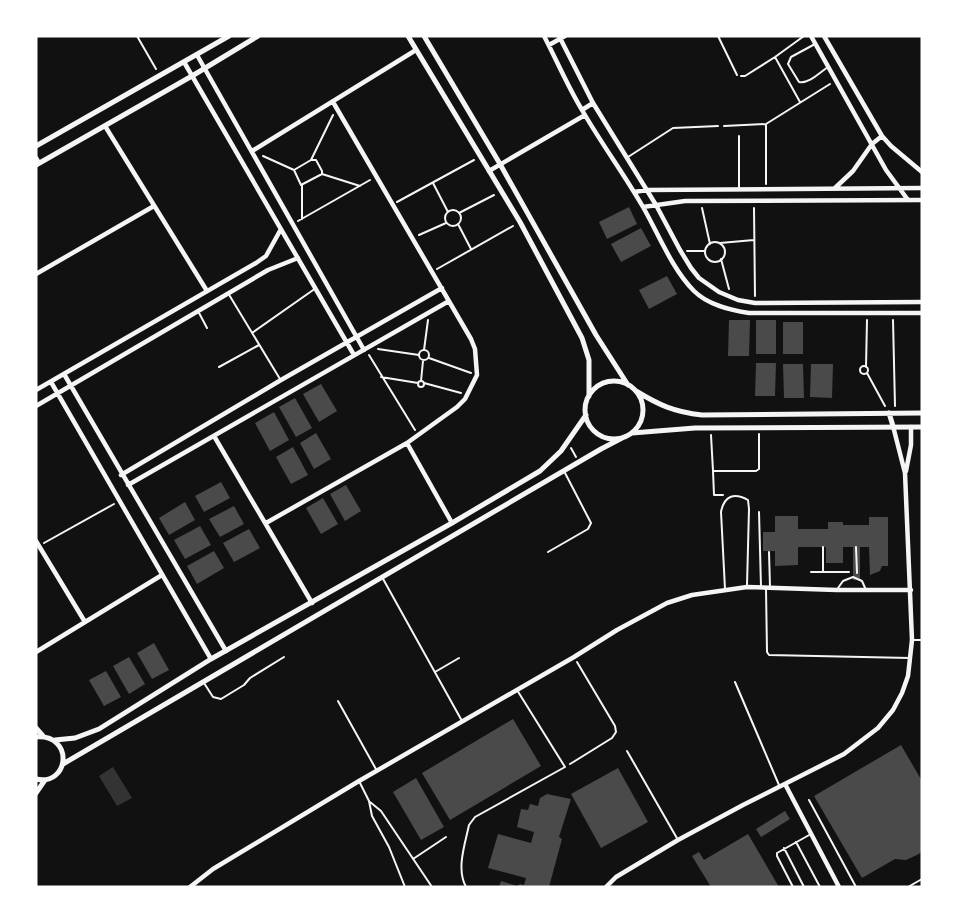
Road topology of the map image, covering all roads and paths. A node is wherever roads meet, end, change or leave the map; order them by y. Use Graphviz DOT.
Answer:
graph roads {
  1 [pos="137,36"];
  2 [pos="229,36"];
  3 [pos="258,36"];
  4 [pos="408,36"];
  5 [pos="424,36"];
  6 [pos="544,36"];
  7 [pos="718,36"];
  8 [pos="804,36"];
  9 [pos="811,36"];
  10 [pos="824,36"];
  11 [pos="561,37"];
  12 [pos="815,44"];
  13 [pos="549,45"];
  14 [pos="416,50"];
  15 [pos="197,55"];
  16 [pos="774,58"];
  17 [pos="184,62"];
  18 [pos="828,67"];
  19 [pos="205,68"];
  20 [pos="737,75"];
  21 [pos="160,76"];
  22 [pos="192,76"];
  23 [pos="837,81"];
  24 [pos="333,102"];
  25 [pos="800,102"];
  26 [pos="593,103"];
  27 [pos="337,108"];
  28 [pos="582,110"];
  29 [pos="600,114"];
  30 [pos="585,116"];
  31 [pos="589,121"];
  32 [pos="766,124"];
  33 [pos="105,126"];
  34 [pos="718,126"];
  35 [pos="739,136"];
  36 [pos="882,136"];
  37 [pos="872,144"];
  38 [pos="36,146"];
  39 [pos="252,151"];
  40 [pos="481,157"];
  41 [pos="626,158"];
  42 [pos="311,160"];
  43 [pos="37,162"];
  44 [pos="500,164"];
  45 [pos="294,170"];
  46 [pos="489,171"];
  47 [pos="922,172"];
  48 [pos="322,174"];
  49 [pos="376,176"];
  50 [pos="433,183"];
  51 [pos="302,185"];
  52 [pos="360,186"];
  53 [pos="835,188"];
  54 [pos="899,188"];
  55 [pos="922,188"];
  56 [pos="739,189"];
  57 [pos="766,189"];
  58 [pos="647,190"];
  59 [pos="501,191"];
  60 [pos="634,192"];
  61 [pos="701,200"];
  62 [pos="754,200"];
  63 [pos="908,200"];
  64 [pos="922,200"];
  65 [pos="656,204"];
  66 [pos="393,205"];
  67 [pos="154,206"];
  68 [pos="643,207"];
  69 [pos="448,212"];
  70 [pos="459,213"];
  71 [pos="302,219"];
  72 [pos="520,222"];
  73 [pos="446,223"];
  74 [pos="293,224"];
  75 [pos="458,224"];
  76 [pos="281,229"];
  77 [pos="412,238"];
  78 [pos="754,240"];
  79 [pos="720,243"];
  80 [pos="710,244"];
  81 [pos="471,249"];
  82 [pos="680,250"];
  83 [pos="706,252"];
  84 [pos="298,258"];
  85 [pos="721,260"];
  86 [pos="432,271"];
  87 [pos="36,274"];
  88 [pos="316,288"];
  89 [pos="442,288"];
  90 [pos="207,291"];
  91 [pos="228,294"];
  92 [pos="731,298"];
  93 [pos="449,301"];
  94 [pos="922,302"];
  95 [pos="755,303"];
  96 [pos="198,311"];
  97 [pos="430,312"];
  98 [pos="867,313"];
  99 [pos="893,313"];
  100 [pos="922,313"];
  101 [pos="207,328"];
  102 [pos="252,333"];
  103 [pos="357,336"];
  104 [pos="347,342"];
  105 [pos="260,345"];
  106 [pos="366,349"];
  107 [pos="424,350"];
  108 [pos="354,355"];
  109 [pos="419,355"];
  110 [pos="429,358"];
  111 [pos="423,361"];
  112 [pos="219,367"];
  113 [pos="866,367"];
  114 [pos="867,373"];
  115 [pos="64,374"];
  116 [pos="477,375"];
  117 [pos="381,376"];
  118 [pos="281,380"];
  119 [pos="421,381"];
  120 [pos="51,382"];
  121 [pos="418,383"];
  122 [pos="424,383"];
  123 [pos="628,385"];
  124 [pos="70,386"];
  125 [pos="36,390"];
  126 [pos="636,391"];
  127 [pos="58,394"];
  128 [pos="468,394"];
  129 [pos="589,396"];
  130 [pos="36,406"];
  131 [pos="892,413"];
  132 [pos="911,413"];
  133 [pos="922,413"];
  134 [pos="586,415"];
  135 [pos="893,426"];
  136 [pos="911,427"];
  137 [pos="922,427"];
  138 [pos="711,428"];
  139 [pos="759,428"];
  140 [pos="632,432"];
  141 [pos="418,435"];
  142 [pos="214,436"];
  143 [pos="624,437"];
  144 [pos="567,442"];
  145 [pos="407,443"];
  146 [pos="579,462"];
  147 [pos="564,471"];
  148 [pos="713,471"];
  149 [pos="905,473"];
  150 [pos="122,475"];
  151 [pos="128,485"];
  152 [pos="504,493"];
  153 [pos="727,499"];
  154 [pos="120,500"];
  155 [pos="510,503"];
  156 [pos="760,512"];
  157 [pos="266,523"];
  158 [pos="452,523"];
  159 [pos="38,543"];
  160 [pos="823,547"];
  161 [pos="856,547"];
  162 [pos="548,552"];
  163 [pos="769,552"];
  164 [pos="811,572"];
  165 [pos="823,572"];
  166 [pos="856,572"];
  167 [pos="162,575"];
  168 [pos="382,576"];
  169 [pos="856,578"];
  170 [pos="747,587"];
  171 [pos="766,587"];
  172 [pos="725,589"];
  173 [pos="837,590"];
  174 [pos="866,590"];
  175 [pos="911,590"];
  176 [pos="312,603"];
  177 [pos="85,622"];
  178 [pos="912,640"];
  179 [pos="922,640"];
  180 [pos="226,651"];
  181 [pos="36,652"];
  182 [pos="284,657"];
  183 [pos="574,657"];
  184 [pos="459,658"];
  185 [pos="910,658"];
  186 [pos="211,659"];
  187 [pos="435,672"];
  188 [pos="203,681"];
  189 [pos="735,682"];
  190 [pos="517,690"];
  191 [pos="338,701"];
  192 [pos="462,722"];
  193 [pos="36,728"];
  194 [pos="43,736"];
  195 [pos="36,737"];
  196 [pos="55,740"];
  197 [pos="627,751"];
  198 [pos="63,764"];
  199 [pos="565,767"];
  200 [pos="377,771"];
  201 [pos="36,780"];
  202 [pos="45,780"];
  203 [pos="359,781"];
  204 [pos="785,784"];
  205 [pos="780,787"];
  206 [pos="36,793"];
  207 [pos="809,800"];
  208 [pos="369,801"];
  209 [pos="811,834"];
  210 [pos="446,837"];
  211 [pos="678,840"];
  212 [pos="796,842"];
  213 [pos="784,848"];
  214 [pos="413,859"];
  215 [pos="922,879"];
  216 [pos="190,887"];
  217 [pos="405,887"];
  218 [pos="432,887"];
  219 [pos="466,887"];
  220 [pos="606,887"];
  221 [pos="793,887"];
  222 [pos="804,887"];
  223 [pos="820,887"];
  224 [pos="839,887"];
  225 [pos="856,887"];
  226 [pos="908,887"];
  1 -- 21 [label="path"];
  2 -- 15 [label="street"];
  3 -- 19 [label="street"];
  4 -- 14 [label="street"];
  5 -- 44 [label="street"];
  6 -- 13 [label="street"];
  7 -- 20 [label="lane"];
  8 -- 16 [label="path"];
  9 -- 12 [label="street"];
  10 -- 36 [label="street"];
  11 -- 13 [label="street"];
  11 -- 26 [label="street"];
  12 -- 18 [label="street"];
  12 -- 18 [label="lane"];
  13 -- 28 [label="street"];
  14 -- 24 [label="street"];
  14 -- 40 [label="street"];
  15 -- 17 [label="street"];
  15 -- 19 [label="street"];
  16 -- 20 [label="path"];
  16 -- 25 [label="path"];
  17 -- 21 [label="street"];
  17 -- 22 [label="street"];
  18 -- 23 [label="street"];
  19 -- 22 [label="street"];
  19 -- 39 [label="street"];
  21 -- 38 [label="street"];
  22 -- 33 [label="street"];
  22 -- 76 [label="street"];
  23 -- 25 [label="path"];
  23 -- 37 [label="street"];
  24 -- 27 [label="street"];
  24 -- 39 [label="street"];
  25 -- 32 [label="path"];
  26 -- 28 [label="street"];
  26 -- 29 [label="street"];
  27 -- 42 [label="path"];
  27 -- 49 [label="street"];
  28 -- 30 [label="street"];
  29 -- 31 [label="street"];
  29 -- 41 [label="street"];
  30 -- 31 [label="street"];
  30 -- 44 [label="street"];
  31 -- 60 [label="street"];
  32 -- 34 [label="path"];
  32 -- 57 [label="path"];
  33 -- 43 [label="street"];
  33 -- 67 [label="street"];
  34 -- 41 [label="lane"];
  35 -- 56 [label="lane"];
  36 -- 37 [label="street"];
  36 -- 47 [label="street"];
  37 -- 53 [label="street"];
  37 -- 54 [label="street"];
  39 -- 45 [label="path"];
  39 -- 74 [label="street"];
  40 -- 46 [label="street"];
  40 -- 50 [label="path"];
  41 -- 58 [label="street"];
  42 -- 45 [label="path"];
  42 -- 48 [label="path"];
  44 -- 46 [label="street"];
  44 -- 123 [label="street"];
  45 -- 51 [label="path"];
  46 -- 59 [label="street"];
  48 -- 51 [label="path"];
  48 -- 52 [label="path"];
  49 -- 52 [label="path"];
  49 -- 66 [label="street"];
  50 -- 66 [label="path"];
  50 -- 69 [label="path"];
  51 -- 71 [label="path"];
  52 -- 71 [label="path"];
  53 -- 54 [label="street"];
  53 -- 57 [label="street"];
  54 -- 55 [label="street"];
  54 -- 63 [label="street"];
  56 -- 57 [label="street"];
  56 -- 58 [label="street"];
  58 -- 60 [label="street"];
  58 -- 65 [label="street"];
  59 -- 70 [label="path"];
  59 -- 72 [label="street"];
  60 -- 68 [label="street"];
  61 -- 62 [label="street"];
  61 -- 65 [label="street"];
  61 -- 80 [label="path"];
  62 -- 63 [label="street"];
  62 -- 78 [label="path"];
  63 -- 64 [label="street"];
  65 -- 68 [label="street"];
  65 -- 82 [label="street"];
  66 -- 77 [label="street"];
  67 -- 87 [label="street"];
  67 -- 90 [label="street"];
  68 -- 98 [label="street"];
  69 -- 70 [label="path"];
  69 -- 73 [label="path"];
  70 -- 75 [label="path"];
  71 -- 74 [label="path"];
  72 -- 81 [label="path"];
  72 -- 129 [label="street"];
  73 -- 75 [label="path"];
  73 -- 77 [label="path"];
  74 -- 103 [label="street"];
  75 -- 81 [label="path"];
  76 -- 84 [label="street"];
  76 -- 90 [label="street"];
  77 -- 86 [label="street"];
  78 -- 79 [label="path"];
  78 -- 95 [label="path"];
  79 -- 80 [label="path"];
  79 -- 85 [label="path"];
  80 -- 83 [label="path"];
  81 -- 86 [label="path"];
  82 -- 83 [label="path"];
  82 -- 92 [label="street"];
  83 -- 85 [label="path"];
  84 -- 88 [label="street"];
  84 -- 91 [label="street"];
  85 -- 92 [label="path"];
  86 -- 89 [label="street"];
  88 -- 102 [label="lane"];
  88 -- 104 [label="street"];
  89 -- 93 [label="street"];
  89 -- 103 [label="street"];
  90 -- 115 [label="street"];
  91 -- 96 [label="street"];
  91 -- 102 [label="lane"];
  92 -- 95 [label="street"];
  93 -- 97 [label="street"];
  93 -- 116 [label="street"];
  94 -- 95 [label="street"];
  96 -- 101 [label="lane"];
  96 -- 124 [label="street"];
  97 -- 106 [label="street"];
  97 -- 107 [label="path"];
  98 -- 99 [label="street"];
  98 -- 113 [label="path"];
  99 -- 100 [label="street"];
  99 -- 131 [label="path"];
  102 -- 105 [label="lane"];
  103 -- 104 [label="street"];
  103 -- 106 [label="street"];
  104 -- 108 [label="street"];
  104 -- 118 [label="street"];
  105 -- 112 [label="lane"];
  105 -- 118 [label="lane"];
  106 -- 108 [label="street"];
  106 -- 109 [label="path"];
  106 -- 117 [label="path"];
  107 -- 109 [label="path"];
  107 -- 110 [label="path"];
  108 -- 142 [label="street"];
  109 -- 111 [label="path"];
  110 -- 111 [label="path"];
  110 -- 116 [label="path"];
  111 -- 119 [label="path"];
  113 -- 114 [label="path"];
  113 -- 114 [label="path"];
  114 -- 131 [label="path"];
  115 -- 120 [label="street"];
  115 -- 124 [label="street"];
  116 -- 128 [label="street"];
  117 -- 121 [label="path"];
  117 -- 141 [label="path"];
  118 -- 150 [label="street"];
  119 -- 121 [label="path"];
  119 -- 122 [label="path"];
  120 -- 125 [label="street"];
  120 -- 127 [label="street"];
  121 -- 122 [label="path"];
  122 -- 128 [label="path"];
  123 -- 126 [label="street"];
  123 -- 129 [label="street"];
  124 -- 127 [label="street"];
  124 -- 150 [label="street"];
  126 -- 131 [label="street"];
  126 -- 140 [label="street"];
  127 -- 130 [label="street"];
  127 -- 154 [label="street"];
  128 -- 141 [label="street"];
  129 -- 134 [label="street"];
  131 -- 132 [label="street"];
  131 -- 135 [label="street"];
  132 -- 133 [label="street"];
  132 -- 136 [label="street"];
  134 -- 143 [label="street"];
  134 -- 144 [label="street"];
  135 -- 136 [label="street"];
  135 -- 139 [label="street"];
  135 -- 149 [label="street"];
  136 -- 137 [label="street"];
  136 -- 149 [label="street"];
  138 -- 139 [label="street"];
  138 -- 140 [label="street"];
  138 -- 148 [label="path"];
  139 -- 148 [label="path"];
  140 -- 143 [label="street"];
  141 -- 145 [label="street"];
  142 -- 151 [label="street"];
  142 -- 157 [label="street"];
  143 -- 146 [label="street"];
  144 -- 146 [label="path"];
  144 -- 152 [label="street"];
  145 -- 157 [label="street"];
  145 -- 158 [label="street"];
  146 -- 147 [label="street"];
  147 -- 155 [label="street"];
  147 -- 162 [label="lane"];
  148 -- 153 [label="path"];
  149 -- 175 [label="street"];
  150 -- 151 [label="street"];
  151 -- 180 [label="street"];
  152 -- 155 [label="street"];
  152 -- 158 [label="street"];
  153 -- 170 [label="lane"];
  153 -- 172 [label="lane"];
  154 -- 159 [label="path"];
  154 -- 167 [label="street"];
  155 -- 168 [label="street"];
  156 -- 171 [label="lane"];
  157 -- 176 [label="street"];
  158 -- 176 [label="street"];
  159 -- 177 [label="street"];
  160 -- 165 [label="path"];
  161 -- 166 [label="path"];
  163 -- 171 [label="lane"];
  164 -- 165 [label="path"];
  165 -- 166 [label="path"];
  166 -- 169 [label="path"];
  167 -- 177 [label="street"];
  167 -- 186 [label="street"];
  168 -- 187 [label="lane"];
  168 -- 188 [label="street"];
  169 -- 173 [label="lane"];
  169 -- 174 [label="lane"];
  170 -- 171 [label="street"];
  170 -- 172 [label="street"];
  171 -- 173 [label="street"];
  171 -- 185 [label="lane"];
  172 -- 183 [label="street"];
  173 -- 174 [label="street"];
  174 -- 175 [label="street"];
  175 -- 178 [label="street"];
  176 -- 180 [label="street"];
  177 -- 181 [label="street"];
  178 -- 179 [label="lane"];
  178 -- 185 [label="street"];
  180 -- 186 [label="street"];
  182 -- 188 [label="lane"];
  183 -- 190 [label="street"];
  183 -- 199 [label="path"];
  184 -- 187 [label="lane"];
  185 -- 204 [label="street"];
  186 -- 196 [label="street"];
  187 -- 192 [label="lane"];
  188 -- 198 [label="street"];
  189 -- 205 [label="lane"];
  190 -- 192 [label="street"];
  190 -- 199 [label="lane"];
  191 -- 200 [label="lane"];
  192 -- 200 [label="street"];
  193 -- 194 [label="street"];
  194 -- 195 [label="street"];
  194 -- 196 [label="street"];
  196 -- 198 [label="street"];
  197 -- 211 [label="lane"];
  198 -- 202 [label="street"];
  199 -- 219 [label="lane"];
  200 -- 203 [label="street"];
  201 -- 202 [label="street"];
  202 -- 206 [label="street"];
  203 -- 208 [label="lane"];
  203 -- 216 [label="street"];
  204 -- 205 [label="street"];
  204 -- 209 [label="street"];
  205 -- 211 [label="street"];
  207 -- 225 [label="lane"];
  208 -- 214 [label="lane"];
  208 -- 217 [label="lane"];
  209 -- 212 [label="lane"];
  209 -- 224 [label="street"];
  210 -- 214 [label="lane"];
  211 -- 220 [label="street"];
  212 -- 213 [label="lane"];
  212 -- 223 [label="lane"];
  213 -- 221 [label="lane"];
  213 -- 222 [label="lane"];
  214 -- 218 [label="lane"];
  215 -- 226 [label="lane"];
}
